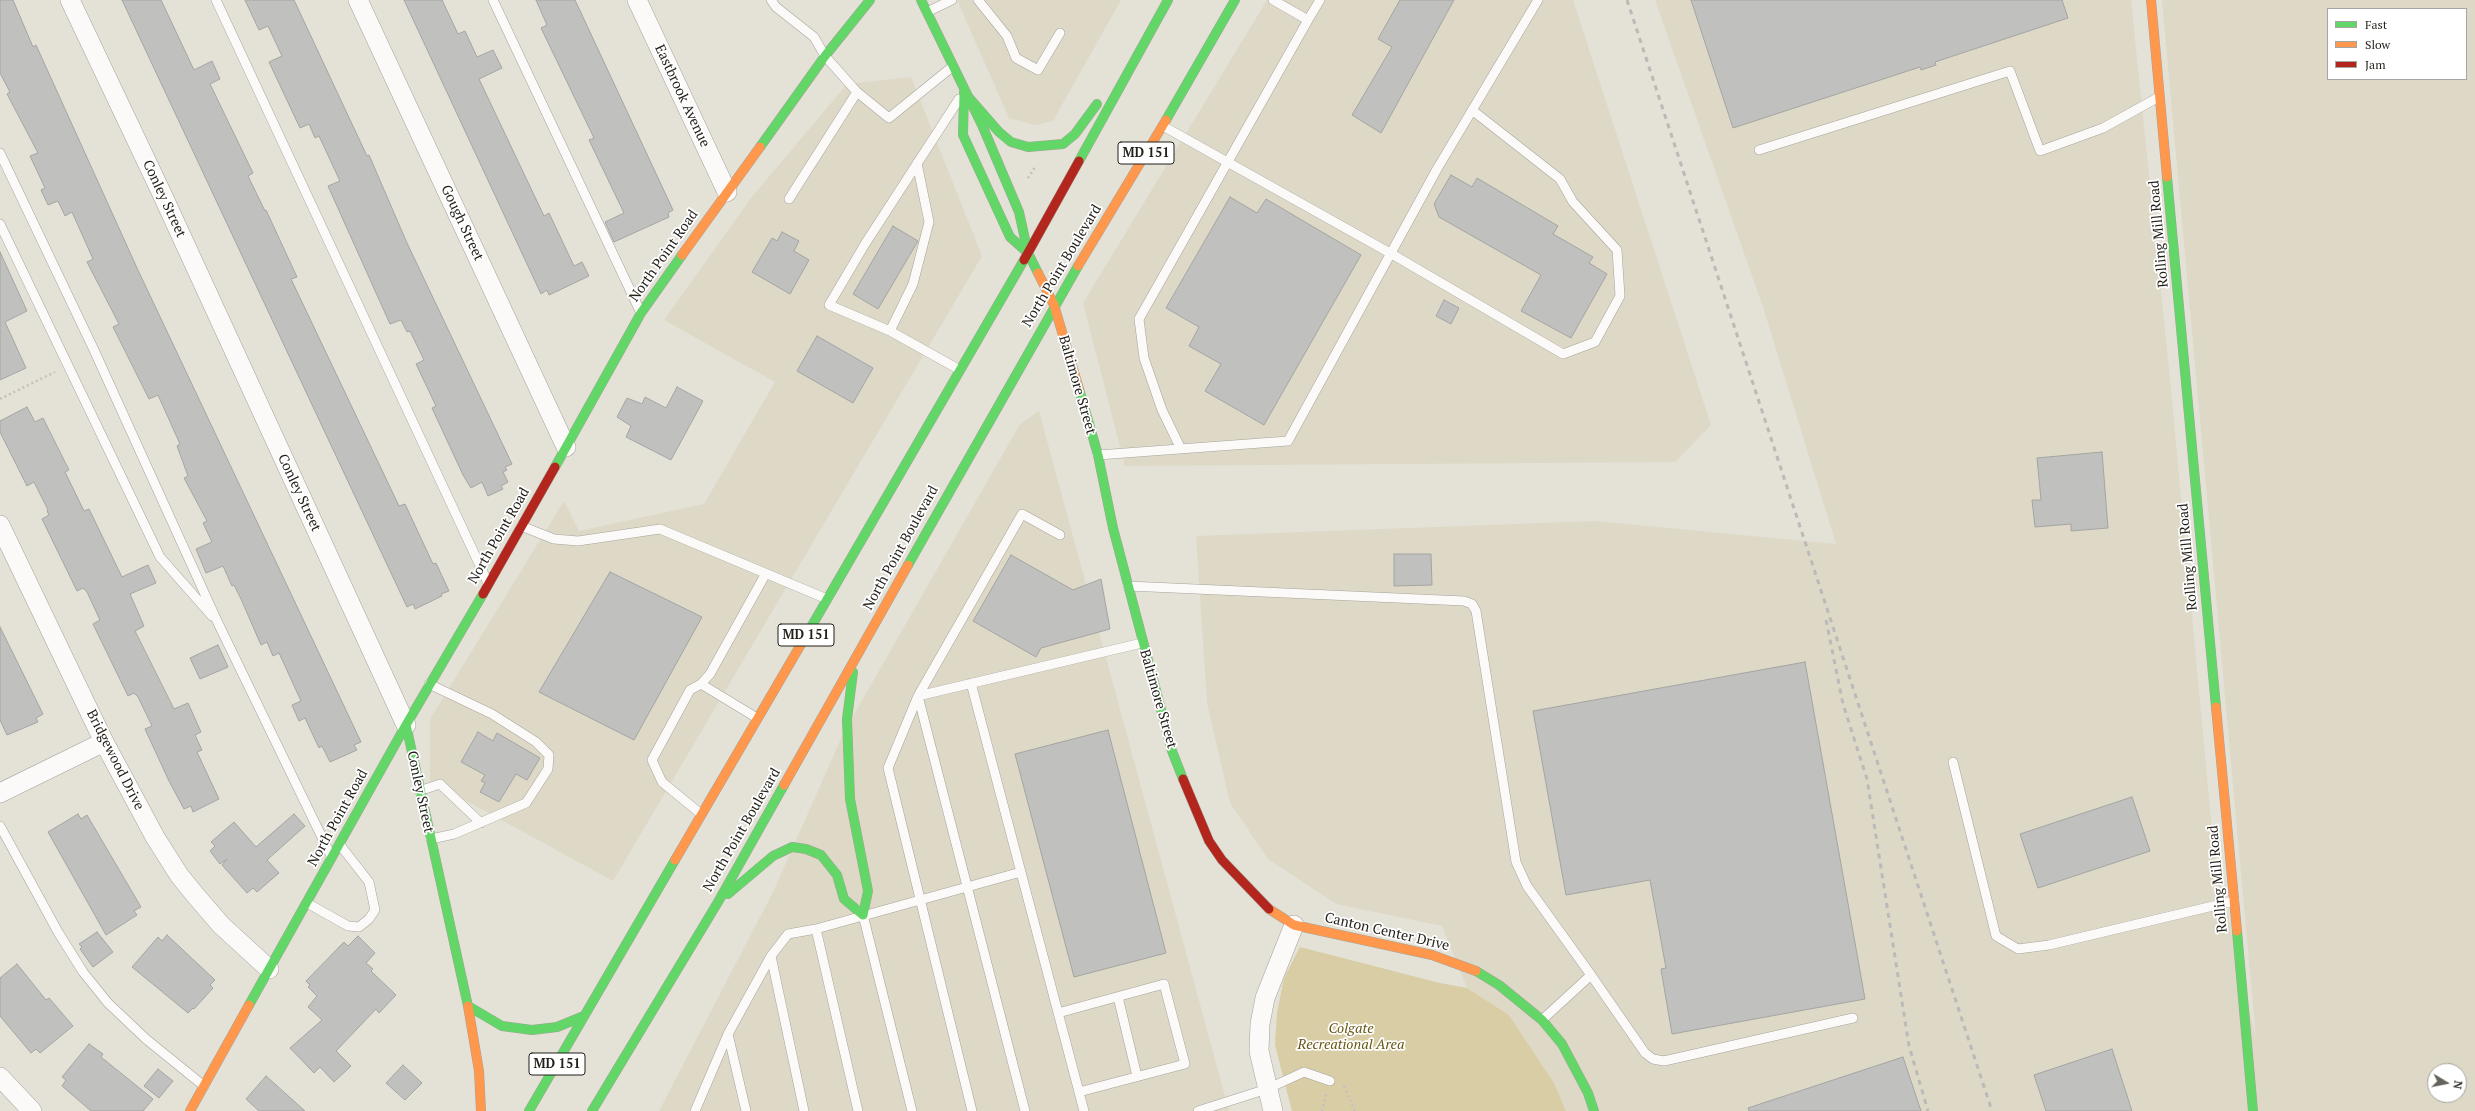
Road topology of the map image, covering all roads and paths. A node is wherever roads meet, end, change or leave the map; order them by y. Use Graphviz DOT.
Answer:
graph roads {
  1 [pos="70,0"];
  2 [pos="216,0"];
  3 [pos="358,0"];
  4 [pos="493,0"];
  5 [pos="637,0"];
  6 [pos="771,0"];
  7 [pos="870,0"];
  8 [pos="921,0"];
  9 [pos="952,0"];
  10 [pos="978,0"];
  11 [pos="1168,0"];
  12 [pos="1235,0"];
  13 [pos="1274,0"];
  14 [pos="1320,0"];
  15 [pos="1538,0"];
  16 [pos="2151,0"];
  17 [pos="927,12"];
  18 [pos="1308,20"];
  19 [pos="1060,33"];
  20 [pos="1145,40"];
  21 [pos="825,56"];
  22 [pos="952,67"];
  23 [pos="857,92"];
  24 [pos="964,92"];
  25 [pos="2160,96"];
  26 [pos="1472,110"];
  27 [pos="1163,126"];
  28 [pos="1759,150"];
  29 [pos="0,153"];
  30 [pos="1226,162"];
  31 [pos="917,163"];
  32 [pos="1037,164"];
  33 [pos="1025,184"];
  34 [pos="726,192"];
  35 [pos="789,199"];
  36 [pos="0,224"];
  37 [pos="1390,252"];
  38 [pos="1028,253"];
  39 [pos="1054,305"];
  40 [pos="641,313"];
  41 [pos="890,331"];
  42 [pos="68,366"];
  43 [pos="960,370"];
  44 [pos="0,399"];
  45 [pos="566,447"];
  46 [pos="1181,449"];
  47 [pos="1098,455"];
  48 [pos="0,525"];
  49 [pos="521,526"];
  50 [pos="1060,536"];
  51 [pos="765,575"];
  52 [pos="489,584"];
  53 [pos="1128,586"];
  54 [pos="827,598"];
  55 [pos="218,623"];
  56 [pos="1142,643"];
  57 [pos="854,661"];
  58 [pos="971,683"];
  59 [pos="429,684"];
  60 [pos="702,684"];
  61 [pos="918,696"];
  62 [pos="757,718"];
  63 [pos="406,725"];
  64 [pos="104,742"];
  65 [pos="1953,762"];
  66 [pos="419,791"];
  67 [pos="0,793"];
  68 [pos="702,815"];
  69 [pos="481,823"];
  70 [pos="0,826"];
  71 [pos="430,840"];
  72 [pos="339,844"];
  73 [pos="332,857"];
  74 [pos="1021,872"];
  75 [pos="968,886"];
  76 [pos="920,899"];
  77 [pos="2234,901"];
  78 [pos="718,902"];
  79 [pos="307,903"];
  80 [pos="863,915"];
  81 [pos="1294,925"];
  82 [pos="816,929"];
  83 [pos="771,956"];
  84 [pos="269,969"];
  85 [pos="1591,975"];
  86 [pos="1118,997"];
  87 [pos="468,1006"];
  88 [pos="1058,1013"];
  89 [pos="584,1016"];
  90 [pos="1852,1018"];
  91 [pos="1542,1020"];
  92 [pos="728,1034"];
  93 [pos="0,1076"];
  94 [pos="1136,1076"];
  95 [pos="1330,1081"];
  96 [pos="204,1086"];
  97 [pos="1267,1090"];
  98 [pos="1079,1092"];
  99 [pos="32,1111"];
  100 [pos="190,1111"];
  101 [pos="481,1111"];
  102 [pos="529,1111"];
  103 [pos="592,1111"];
  104 [pos="695,1111"];
  105 [pos="746,1111"];
  106 [pos="804,1111"];
  107 [pos="858,1111"];
  108 [pos="912,1111"];
  109 [pos="972,1111"];
  110 [pos="1026,1111"];
  111 [pos="1084,1111"];
  112 [pos="1198,1111"];
  113 [pos="1273,1111"];
  114 [pos="1355,1111"];
  115 [pos="1594,1111"];
  116 [pos="2253,1111"];
  1 -- 63 [label="street, Conley Street"];
  2 -- 52 [label="lane"];
  3 -- 45 [label="street, Gough Street"];
  4 -- 40 [label="lane"];
  5 -- 34 [label="street, Eastbrook Avenue"];
  6 -- 21 [label="lane"];
  7 -- 21 [label="street, North Point Road"];
  8 -- 17 [label="street, Baltimore Street"];
  9 -- 17 [label="lane"];
  10 -- 19 [label="lane"];
  11 -- 20 [label="street, MD 151"];
  12 -- 27 [label="street, North Point Boulevard / MD 151"];
  13 -- 18 [label="lane"];
  14 -- 18 [label="lane"];
  15 -- 26 [label="lane"];
  16 -- 25 [label="street, Rolling Mill Road"];
  17 -- 22 [label="street, Baltimore Street"];
  18 -- 30 [label="lane"];
  20 -- 24 [label="street"];
  20 -- 38 [label="street, MD 151"];
  21 -- 23 [label="lane"];
  21 -- 34 [label="street, North Point Road"];
  22 -- 23 [label="lane"];
  22 -- 24 [label="street, Baltimore Street"];
  23 -- 35 [label="lane"];
  24 -- 31 [label="lane"];
  24 -- 38 [label="street, Baltimore Street"];
  24 -- 38 [label="street, Baltimore Street"];
  25 -- 28 [label="lane"];
  25 -- 77 [label="street, Rolling Mill Road"];
  26 -- 37 [label="lane"];
  26 -- 37 [label="lane"];
  27 -- 30 [label="lane"];
  27 -- 39 [label="street, North Point Boulevard / MD 151"];
  29 -- 55 [label="lane"];
  30 -- 37 [label="lane"];
  30 -- 46 [label="lane"];
  31 -- 41 [label="lane"];
  31 -- 41 [label="lane"];
  32 -- 33 [label="path"];
  34 -- 40 [label="street, North Point Road"];
  36 -- 42 [label="lane"];
  37 -- 46 [label="lane"];
  38 -- 39 [label="street, Baltimore Street"];
  38 -- 43 [label="street, MD 151"];
  39 -- 47 [label="street, Baltimore Street"];
  39 -- 57 [label="street, North Point Boulevard / MD 151"];
  40 -- 45 [label="street, North Point Road"];
  41 -- 43 [label="lane"];
  42 -- 44 [label="path"];
  42 -- 55 [label="lane"];
  43 -- 54 [label="street, MD 151"];
  45 -- 49 [label="street, North Point Road"];
  46 -- 47 [label="lane"];
  47 -- 53 [label="street, Baltimore Street"];
  48 -- 64 [label="street, Bridgewood Drive"];
  49 -- 51 [label="lane"];
  49 -- 52 [label="street, North Point Road"];
  50 -- 61 [label="lane"];
  51 -- 54 [label="lane"];
  51 -- 60 [label="lane"];
  52 -- 59 [label="street, North Point Road"];
  53 -- 56 [label="street, Baltimore Street"];
  53 -- 85 [label="lane"];
  54 -- 62 [label="street, MD 151"];
  55 -- 73 [label="lane"];
  56 -- 58 [label="lane"];
  56 -- 81 [label="street, Baltimore Street"];
  57 -- 78 [label="street, North Point Boulevard / MD 151"];
  57 -- 80 [label="street"];
  58 -- 61 [label="lane"];
  58 -- 74 [label="lane"];
  59 -- 63 [label="street, North Point Road"];
  59 -- 69 [label="lane"];
  60 -- 62 [label="lane"];
  60 -- 68 [label="lane"];
  61 -- 75 [label="lane"];
  61 -- 76 [label="lane"];
  62 -- 68 [label="street, MD 151"];
  63 -- 66 [label="street, Conley Street"];
  63 -- 72 [label="street, North Point Road"];
  64 -- 67 [label="street"];
  64 -- 84 [label="street, Bridgewood Drive"];
  65 -- 77 [label="lane"];
  66 -- 69 [label="lane"];
  66 -- 71 [label="street, Conley Street"];
  68 -- 89 [label="street, MD 151"];
  69 -- 71 [label="lane"];
  70 -- 96 [label="lane"];
  71 -- 87 [label="street, Conley Street"];
  72 -- 73 [label="street, North Point Road"];
  72 -- 79 [label="lane"];
  73 -- 79 [label="street, North Point Road"];
  74 -- 75 [label="lane"];
  74 -- 88 [label="lane"];
  75 -- 76 [label="lane"];
  75 -- 110 [label="lane"];
  76 -- 80 [label="lane"];
  76 -- 109 [label="lane"];
  77 -- 116 [label="street, Rolling Mill Road"];
  78 -- 80 [label="street"];
  78 -- 103 [label="street, North Point Boulevard / MD 151"];
  79 -- 84 [label="street, North Point Road"];
  80 -- 82 [label="lane"];
  80 -- 108 [label="lane"];
  81 -- 91 [label="street, Canton Center Drive"];
  81 -- 97 [label="street"];
  82 -- 83 [label="lane"];
  82 -- 107 [label="lane"];
  83 -- 92 [label="lane"];
  83 -- 106 [label="lane"];
  84 -- 96 [label="street, North Point Road"];
  85 -- 90 [label="lane"];
  85 -- 91 [label="lane"];
  86 -- 88 [label="lane"];
  86 -- 94 [label="lane"];
  86 -- 94 [label="lane"];
  87 -- 89 [label="street"];
  87 -- 101 [label="street, Conley Street"];
  88 -- 98 [label="lane"];
  89 -- 102 [label="street, MD 151"];
  91 -- 115 [label="street, Canton Center Drive"];
  92 -- 104 [label="lane"];
  92 -- 105 [label="lane"];
  93 -- 99 [label="street"];
  94 -- 98 [label="lane"];
  95 -- 97 [label="lane"];
  95 -- 114 [label="path"];
  96 -- 100 [label="street, North Point Road"];
  97 -- 112 [label="lane"];
  97 -- 113 [label="street"];
  98 -- 111 [label="lane"];
}
